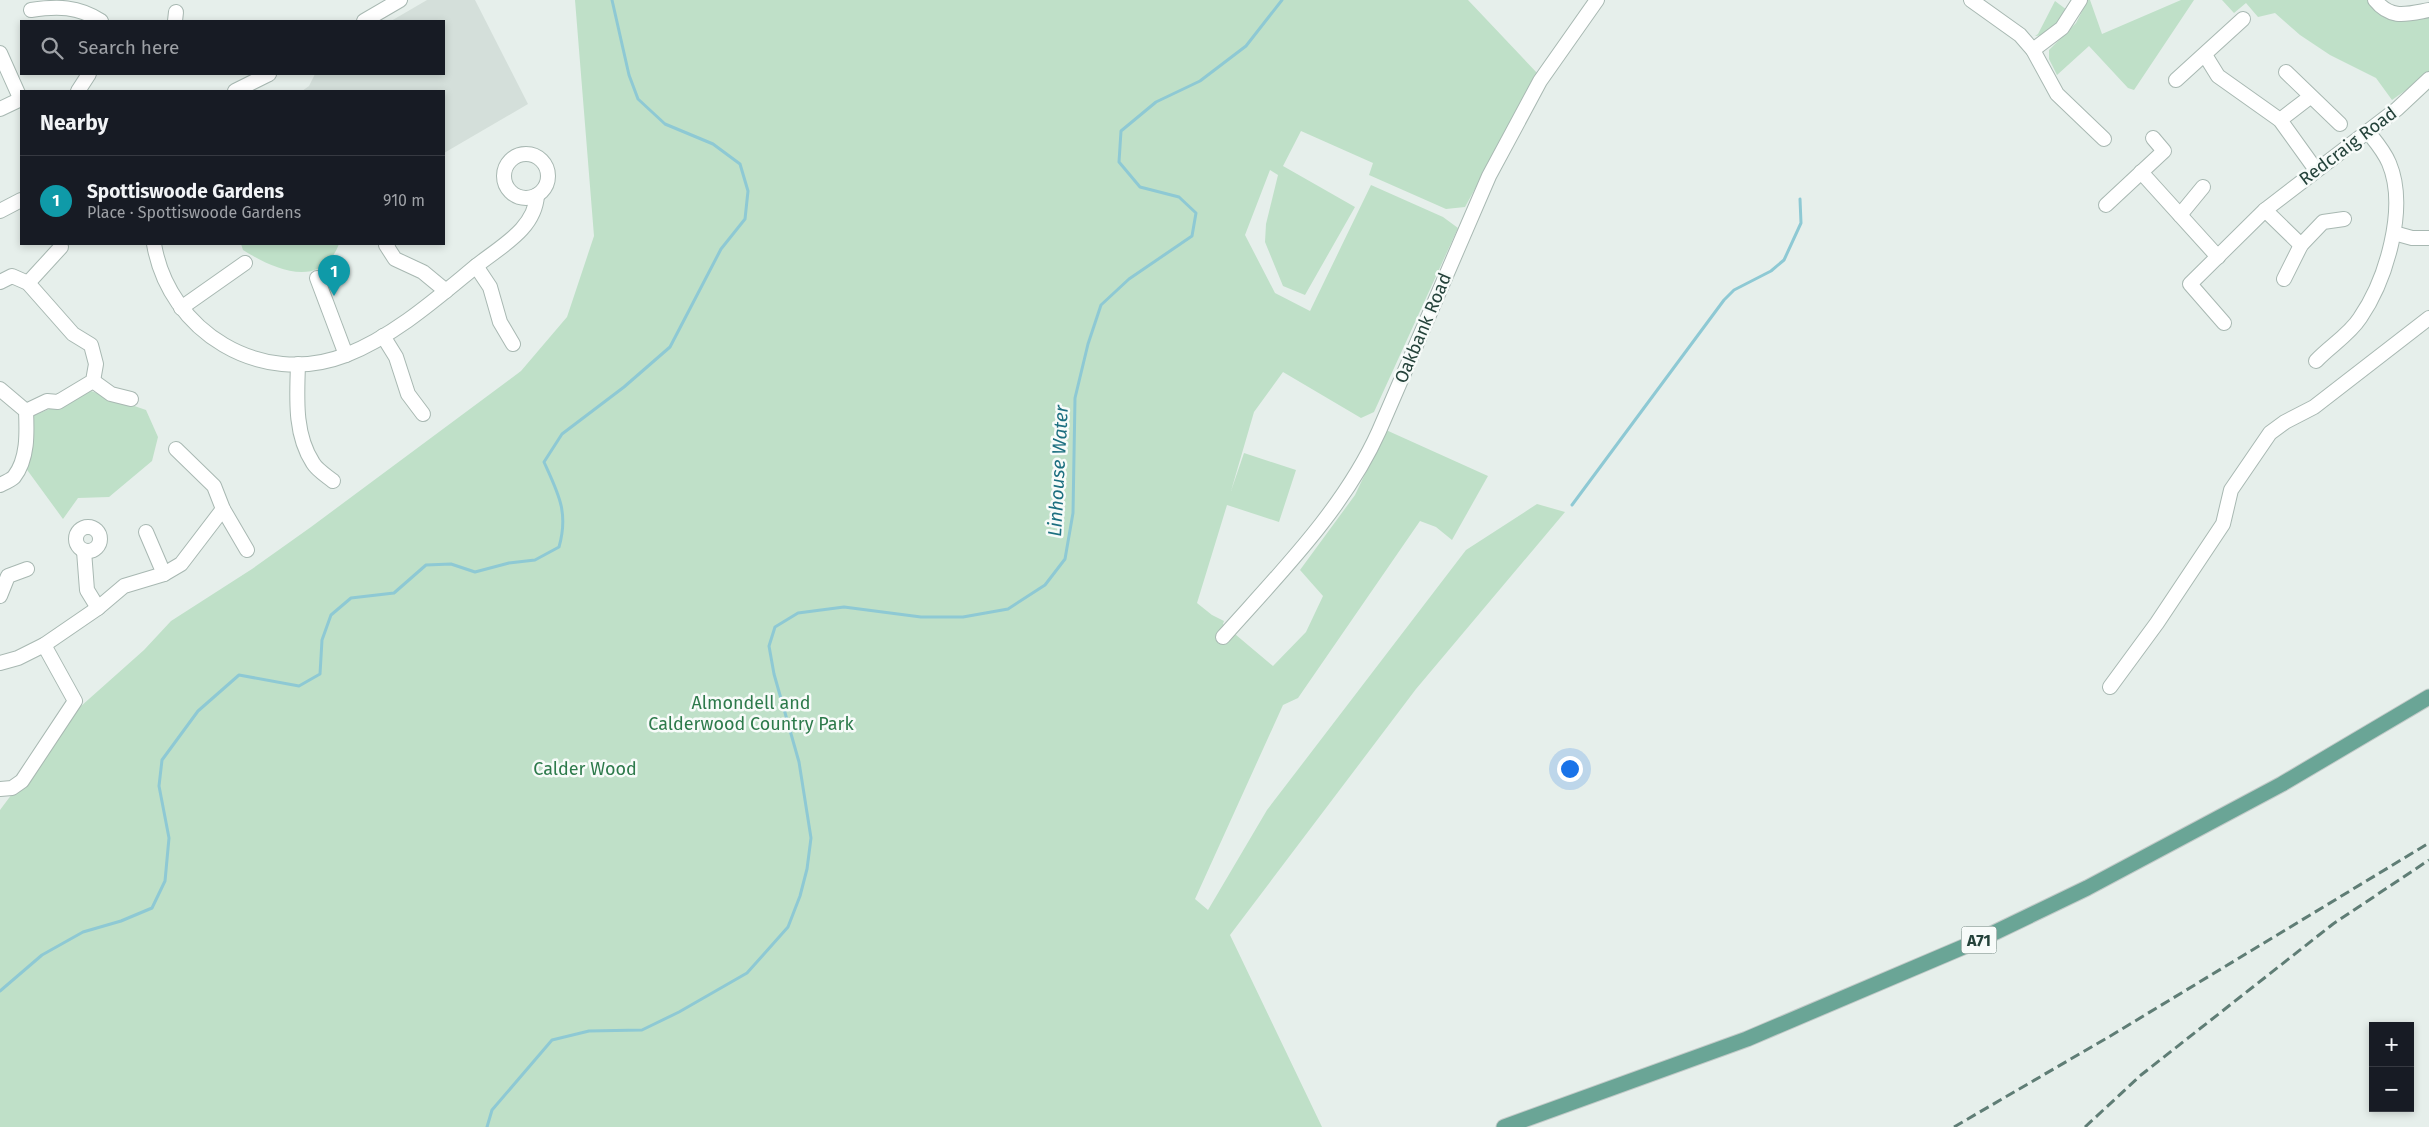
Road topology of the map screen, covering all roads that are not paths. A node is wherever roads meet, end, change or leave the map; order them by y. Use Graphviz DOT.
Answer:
graph roads {
  1 [pos="400,0"];
  2 [pos="1597,0"];
  3 [pos="1971,0"];
  4 [pos="2080,0"];
  5 [pos="2376,0"];
  6 [pos="31,10"];
  7 [pos="2429,10"];
  8 [pos="2244,19"];
  9 [pos="99,20"];
  10 [pos="366,20"];
  11 [pos="2033,50"];
  12 [pos="0,54"];
  13 [pos="2205,55"];
  14 [pos="2286,72"];
  15 [pos="89,75"];
  16 [pos="267,75"];
  17 [pos="2176,80"];
  18 [pos="2428,84"];
  19 [pos="79,90"];
  20 [pos="237,90"];
  21 [pos="2310,97"];
  22 [pos="20,98"];
  23 [pos="20,100"];
  24 [pos="0,109"];
  25 [pos="2280,120"];
  26 [pos="2340,124"];
  27 [pos="2368,132"];
  28 [pos="2153,138"];
  29 [pos="2104,139"];
  30 [pos="2316,170"];
  31 [pos="2141,172"];
  32 [pos="2203,187"];
  33 [pos="537,195"];
  34 [pos="20,201"];
  35 [pos="2106,205"];
  36 [pos="2265,210"];
  37 [pos="0,212"];
  38 [pos="2180,215"];
  39 [pos="2344,219"];
  40 [pos="2394,233"];
  41 [pos="2429,238"];
  42 [pos="154,245"];
  43 [pos="386,245"];
  44 [pos="2300,245"];
  45 [pos="61,248"];
  46 [pos="2218,257"];
  47 [pos="245,263"];
  48 [pos="476,266"];
  49 [pos="318,278"];
  50 [pos="2284,279"];
  51 [pos="0,282"];
  52 [pos="28,282"];
  53 [pos="446,291"];
  54 [pos="181,308"];
  55 [pos="2429,318"];
  56 [pos="2224,323"];
  57 [pos="383,336"];
  58 [pos="512,336"];
  59 [pos="346,355"];
  60 [pos="2316,360"];
  61 [pos="298,364"];
  62 [pos="93,381"];
  63 [pos="0,389"];
  64 [pos="131,399"];
  65 [pos="26,412"];
  66 [pos="423,414"];
  67 [pos="176,449"];
  68 [pos="333,481"];
  69 [pos="0,485"];
  70 [pos="222,509"];
  71 [pos="146,532"];
  72 [pos="247,550"];
  73 [pos="84,551"];
  74 [pos="27,569"];
  75 [pos="4,572"];
  76 [pos="164,574"];
  77 [pos="0,596"];
  78 [pos="98,608"];
  79 [pos="1223,637"];
  80 [pos="44,645"];
  81 [pos="0,663"];
  82 [pos="2110,687"];
  83 [pos="2429,697"];
  84 [pos="0,788"];
  85 [pos="1504,1127"];
  1 -- 10 [label="street"];
  2 -- 79 [label="street, Oakbank Road"];
  3 -- 11 [label="street"];
  4 -- 11 [label="street"];
  5 -- 7 [label="street"];
  6 -- 9 [label="street"];
  8 -- 13 [label="street"];
  11 -- 29 [label="street"];
  12 -- 22 [label="street"];
  13 -- 17 [label="street"];
  13 -- 25 [label="street"];
  14 -- 21 [label="street"];
  15 -- 19 [label="street"];
  16 -- 20 [label="street"];
  18 -- 27 [label="street, Redcraig Road"];
  21 -- 25 [label="street"];
  21 -- 26 [label="street"];
  23 -- 24 [label="street"];
  25 -- 30 [label="street"];
  27 -- 30 [label="street, Redcraig Road"];
  27 -- 40 [label="street"];
  28 -- 31 [label="street"];
  30 -- 36 [label="street, Redcraig Road"];
  31 -- 35 [label="street"];
  31 -- 38 [label="street"];
  32 -- 38 [label="street"];
  33 -- 48 [label="street"];
  34 -- 37 [label="street"];
  36 -- 44 [label="street"];
  36 -- 46 [label="street, Redcraig Road"];
  38 -- 46 [label="street"];
  39 -- 44 [label="street"];
  40 -- 41 [label="street"];
  40 -- 60 [label="street"];
  42 -- 54 [label="street"];
  43 -- 53 [label="street"];
  44 -- 50 [label="street"];
  45 -- 52 [label="street"];
  46 -- 56 [label="street, Redcraig Road"];
  47 -- 54 [label="street"];
  48 -- 53 [label="street"];
  48 -- 58 [label="street"];
  49 -- 59 [label="street"];
  51 -- 52 [label="street"];
  52 -- 62 [label="street"];
  53 -- 57 [label="street"];
  54 -- 61 [label="street"];
  55 -- 82 [label="street"];
  57 -- 59 [label="street"];
  57 -- 66 [label="street"];
  59 -- 61 [label="street"];
  61 -- 68 [label="street"];
  62 -- 64 [label="street"];
  62 -- 65 [label="street"];
  63 -- 65 [label="street"];
  65 -- 69 [label="street"];
  67 -- 70 [label="street"];
  70 -- 72 [label="street"];
  70 -- 76 [label="street"];
  71 -- 76 [label="street"];
  73 -- 78 [label="street"];
  74 -- 75 [label="street"];
  75 -- 77 [label="street"];
  76 -- 78 [label="street"];
  78 -- 80 [label="street"];
  80 -- 81 [label="street"];
  80 -- 84 [label="street"];
  83 -- 85 [label="main road, A71"];
}
